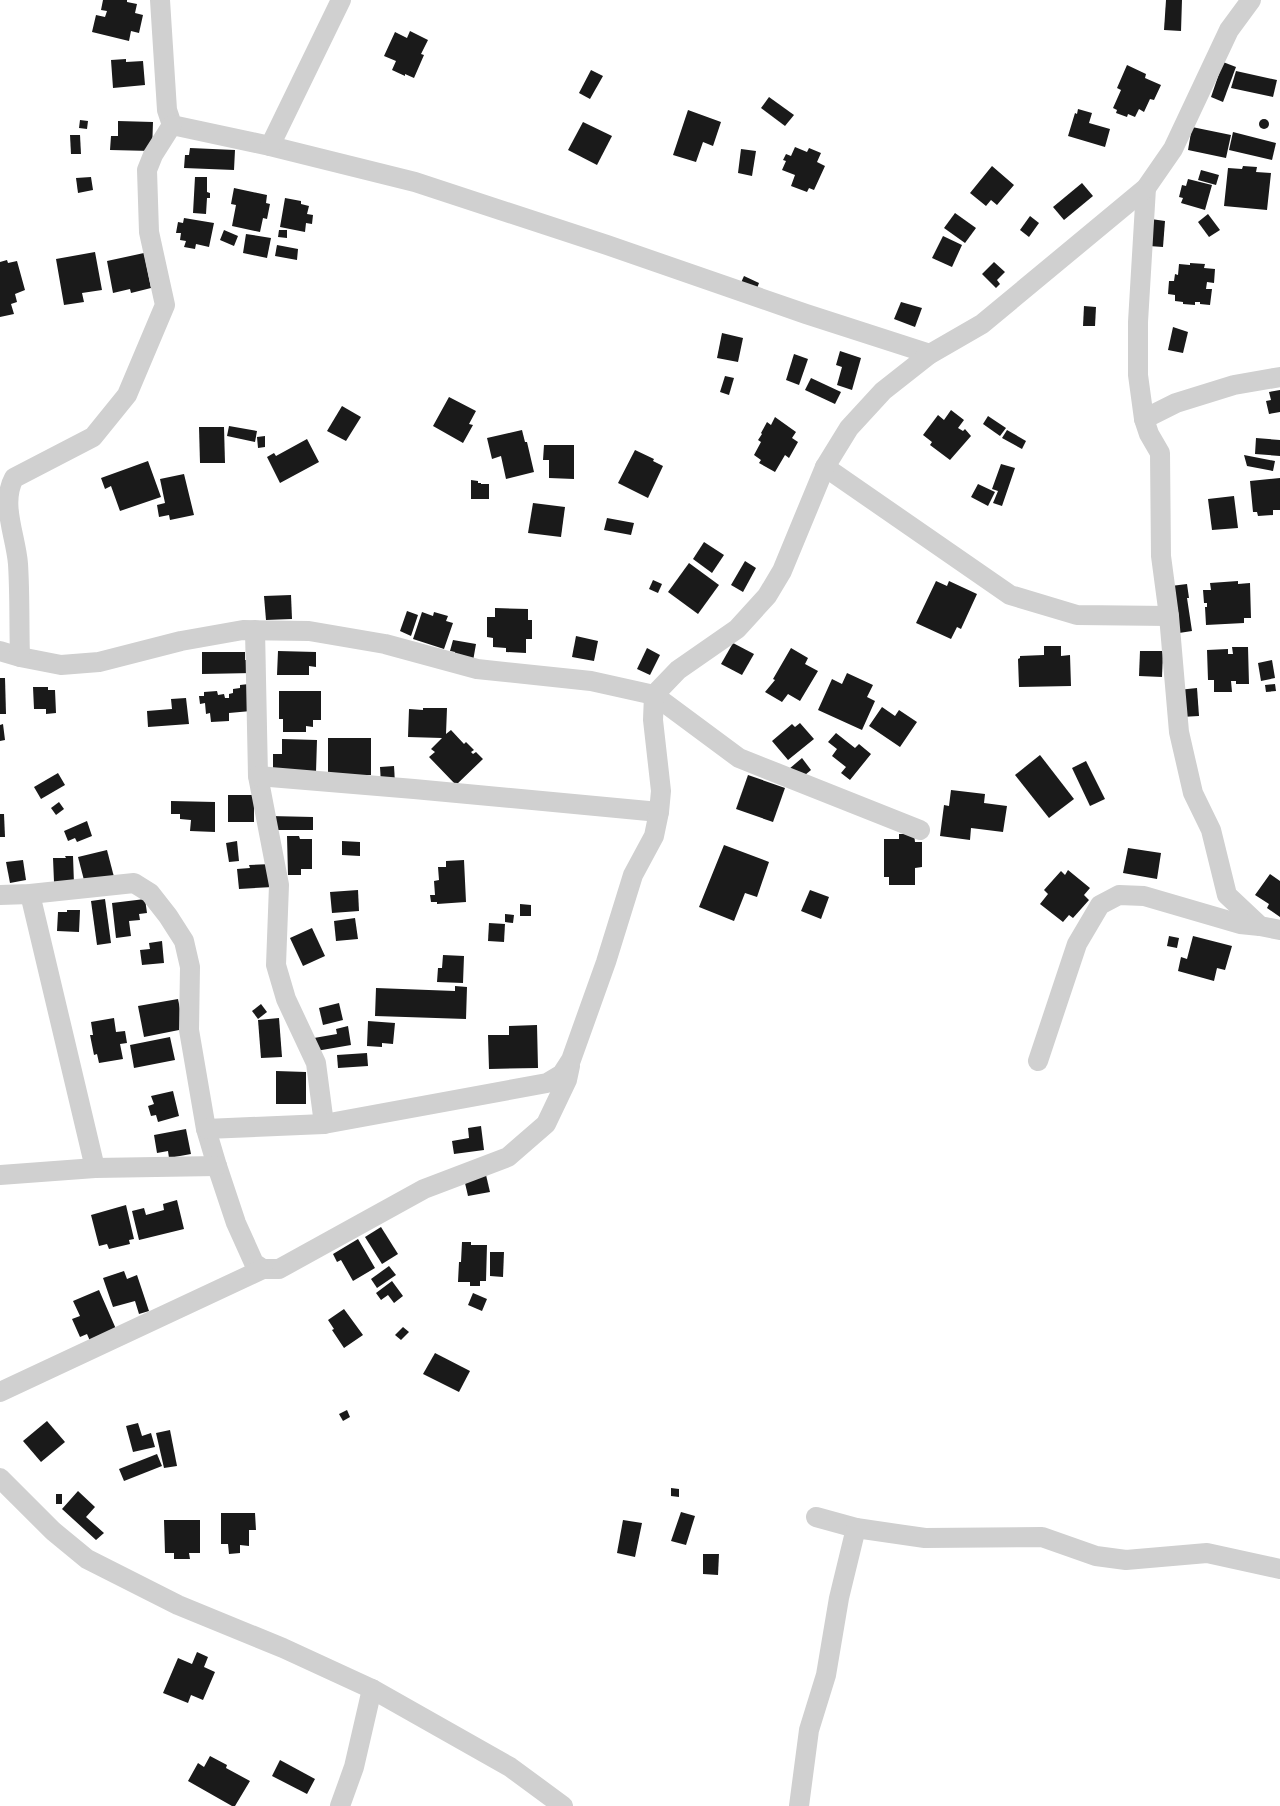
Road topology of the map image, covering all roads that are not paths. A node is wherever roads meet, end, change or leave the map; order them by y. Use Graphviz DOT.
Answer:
graph roads {
  1 [pos="160,0"];
  2 [pos="341,0"];
  3 [pos="1251,0"];
  4 [pos="172,124"];
  5 [pos="270,146"];
  6 [pos="1146,188"];
  7 [pos="930,354"];
  8 [pos="1280,377"];
  9 [pos="1144,418"];
  10 [pos="825,466"];
  11 [pos="1169,616"];
  12 [pos="255,630"];
  13 [pos="0,651"];
  14 [pos="20,657"];
  15 [pos="654,695"];
  16 [pos="258,777"];
  17 [pos="659,812"];
  18 [pos="920,830"];
  19 [pos="30,894"];
  20 [pos="0,895"];
  21 [pos="1260,926"];
  22 [pos="1280,930"];
  23 [pos="571,1060"];
  24 [pos="1038,1061"];
  25 [pos="324,1124"];
  26 [pos="206,1129"];
  27 [pos="217,1166"];
  28 [pos="95,1168"];
  29 [pos="0,1175"];
  30 [pos="263,1269"];
  31 [pos="0,1392"];
  32 [pos="0,1478"];
  33 [pos="816,1517"];
  34 [pos="856,1528"];
  35 [pos="1280,1569"];
  36 [pos="372,1689"];
  37 [pos="340,1806"];
  38 [pos="563,1806"];
  39 [pos="799,1806"];
  1 -- 4 [label="street"];
  2 -- 5 [label="street"];
  3 -- 6 [label="street"];
  4 -- 5 [label="street"];
  4 -- 14 [label="street"];
  5 -- 7 [label="street"];
  6 -- 7 [label="street"];
  6 -- 9 [label="street"];
  7 -- 10 [label="street"];
  8 -- 9 [label="street"];
  9 -- 11 [label="street"];
  10 -- 11 [label="street"];
  10 -- 15 [label="street"];
  11 -- 21 [label="street"];
  12 -- 14 [label="street"];
  12 -- 15 [label="street"];
  12 -- 16 [label="street"];
  13 -- 14 [label="street"];
  15 -- 17 [label="street"];
  15 -- 18 [label="street"];
  16 -- 17 [label="street"];
  16 -- 25 [label="street"];
  17 -- 23 [label="street"];
  19 -- 20 [label="street"];
  19 -- 26 [label="street"];
  19 -- 28 [label="street"];
  21 -- 22 [label="street"];
  21 -- 24 [label="street"];
  23 -- 25 [label="street"];
  23 -- 30 [label="street"];
  25 -- 26 [label="street"];
  26 -- 27 [label="street"];
  27 -- 28 [label="street"];
  27 -- 30 [label="street"];
  28 -- 29 [label="street"];
  30 -- 31 [label="street"];
  32 -- 36 [label="street"];
  33 -- 34 [label="street"];
  34 -- 35 [label="street"];
  34 -- 39 [label="street"];
  36 -- 37 [label="street"];
  36 -- 38 [label="street"];
}
